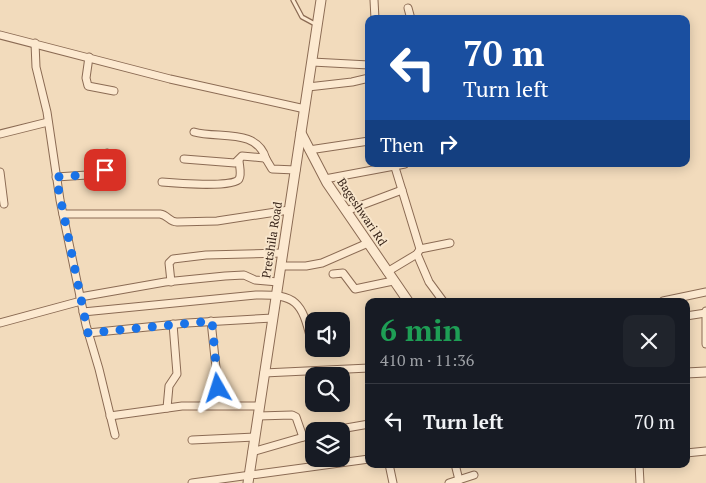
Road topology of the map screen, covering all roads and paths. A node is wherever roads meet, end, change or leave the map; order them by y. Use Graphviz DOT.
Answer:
graph roads {
  1 [pos="293,0"];
  2 [pos="321,0"];
  3 [pos="374,0"];
  4 [pos="408,8"];
  5 [pos="375,15"];
  6 [pos="410,15"];
  7 [pos="318,25"];
  8 [pos="0,35"];
  9 [pos="35,43"];
  10 [pos="89,57"];
  11 [pos="312,62"];
  12 [pos="365,65"];
  13 [pos="365,79"];
  14 [pos="308,87"];
  15 [pos="114,92"];
  16 [pos="305,110"];
  17 [pos="48,122"];
  18 [pos="194,132"];
  19 [pos="301,133"];
  20 [pos="0,134"];
  21 [pos="365,142"];
  22 [pos="310,150"];
  23 [pos="108,153"];
  24 [pos="184,158"];
  25 [pos="266,159"];
  26 [pos="239,160"];
  27 [pos="385,167"];
  28 [pos="396,167"];
  29 [pos="296,170"];
  30 [pos="0,172"];
  31 [pos="56,177"];
  32 [pos="325,179"];
  33 [pos="162,182"];
  34 [pos="402,190"];
  35 [pos="4,204"];
  36 [pos="289,210"];
  37 [pos="346,212"];
  38 [pos="63,214"];
  39 [pos="450,243"];
  40 [pos="368,244"];
  41 [pos="418,252"];
  42 [pos="283,253"];
  43 [pos="281,266"];
  44 [pos="387,272"];
  45 [pos="333,274"];
  46 [pos="393,281"];
  47 [pos="171,282"];
  48 [pos="278,282"];
  49 [pos="706,292"];
  50 [pos="276,294"];
  51 [pos="406,298"];
  52 [pos="442,298"];
  53 [pos="677,298"];
  54 [pos="80,299"];
  55 [pos="83,312"];
  56 [pos="706,312"];
  57 [pos="690,315"];
  58 [pos="305,316"];
  59 [pos="273,318"];
  60 [pos="212,321"];
  61 [pos="0,323"];
  62 [pos="173,324"];
  63 [pos="706,330"];
  64 [pos="88,333"];
  65 [pos="706,344"];
  66 [pos="365,368"];
  67 [pos="706,372"];
  68 [pos="264,373"];
  69 [pos="690,373"];
  70 [pos="220,405"];
  71 [pos="259,406"];
  72 [pos="167,408"];
  73 [pos="110,416"];
  74 [pos="258,416"];
  75 [pos="365,425"];
  76 [pos="350,427"];
  77 [pos="115,435"];
  78 [pos="254,437"];
  79 [pos="303,438"];
  80 [pos="192,440"];
  81 [pos="706,451"];
  82 [pos="252,452"];
  83 [pos="690,453"];
  84 [pos="365,460"];
  85 [pos="390,468"];
  86 [pos="456,468"];
  87 [pos="638,468"];
  88 [pos="474,475"];
  89 [pos="248,479"];
  90 [pos="459,480"];
  91 [pos="192,483"];
  92 [pos="393,483"];
  93 [pos="449,483"];
  94 [pos="640,483"];
  1 -- 7 [label="lane"];
  2 -- 7 [label="street, Pretshila Road"];
  3 -- 5 [label="street"];
  4 -- 6 [label="street"];
  7 -- 11 [label="street, Pretshila Road"];
  8 -- 9 [label="street"];
  9 -- 10 [label="street"];
  9 -- 17 [label="street"];
  10 -- 15 [label="street"];
  10 -- 16 [label="street"];
  11 -- 12 [label="street"];
  11 -- 14 [label="street, Pretshila Road"];
  13 -- 14 [label="street"];
  14 -- 16 [label="street, Pretshila Road"];
  16 -- 19 [label="street, Pretshila Road"];
  17 -- 20 [label="street"];
  17 -- 31 [label="street"];
  18 -- 25 [label="street"];
  19 -- 22 [label="street, Bageshwari Rd"];
  19 -- 29 [label="street, Pretshila Road"];
  21 -- 22 [label="street"];
  22 -- 32 [label="street, Bageshwari Rd"];
  23 -- 31 [label="street"];
  24 -- 26 [label="street"];
  25 -- 26 [label="street"];
  25 -- 29 [label="street"];
  26 -- 33 [label="street"];
  27 -- 32 [label="street"];
  28 -- 34 [label="street"];
  29 -- 36 [label="street, Pretshila Road"];
  30 -- 35 [label="street"];
  31 -- 38 [label="street"];
  32 -- 37 [label="street, Bageshwari Rd"];
  34 -- 37 [label="street"];
  34 -- 41 [label="street"];
  36 -- 38 [label="street"];
  36 -- 42 [label="street, Pretshila Road"];
  37 -- 40 [label="street, Bageshwari Rd"];
  38 -- 54 [label="street"];
  39 -- 41 [label="street"];
  40 -- 43 [label="street"];
  40 -- 44 [label="street, Bageshwari Rd"];
  41 -- 44 [label="street"];
  41 -- 52 [label="street"];
  42 -- 43 [label="street, Pretshila Road"];
  42 -- 47 [label="street"];
  43 -- 48 [label="street, Pretshila Road"];
  44 -- 46 [label="street, Bageshwari Rd"];
  45 -- 46 [label="street"];
  46 -- 51 [label="street, Bageshwari Rd"];
  47 -- 48 [label="street"];
  47 -- 54 [label="street"];
  48 -- 50 [label="street, Pretshila Road"];
  49 -- 53 [label="street"];
  50 -- 55 [label="street"];
  50 -- 58 [label="street"];
  50 -- 59 [label="street, Pretshila Road"];
  54 -- 55 [label="street"];
  54 -- 61 [label="street"];
  55 -- 64 [label="street"];
  56 -- 57 [label="street"];
  56 -- 63 [label="street"];
  59 -- 60 [label="street"];
  59 -- 68 [label="street, Pretshila Road"];
  60 -- 62 [label="street"];
  60 -- 70 [label="street"];
  62 -- 64 [label="street"];
  62 -- 72 [label="street"];
  63 -- 65 [label="street"];
  64 -- 73 [label="street"];
  66 -- 68 [label="street"];
  67 -- 69 [label="street"];
  68 -- 71 [label="street, Pretshila Road"];
  70 -- 71 [label="street"];
  70 -- 72 [label="street"];
  71 -- 74 [label="street, Pretshila Road"];
  72 -- 73 [label="street"];
  73 -- 77 [label="street"];
  74 -- 78 [label="street, Pretshila Road"];
  74 -- 79 [label="street"];
  75 -- 76 [label="street"];
  78 -- 80 [label="street"];
  78 -- 82 [label="street, Pretshila Road"];
  79 -- 82 [label="street"];
  81 -- 83 [label="street"];
  82 -- 89 [label="street, Pretshila Road"];
  84 -- 89 [label="street"];
  85 -- 92 [label="street"];
  86 -- 90 [label="street"];
  87 -- 94 [label="street"];
  88 -- 90 [label="street"];
  89 -- 91 [label="street"];
  90 -- 93 [label="street"];
}
